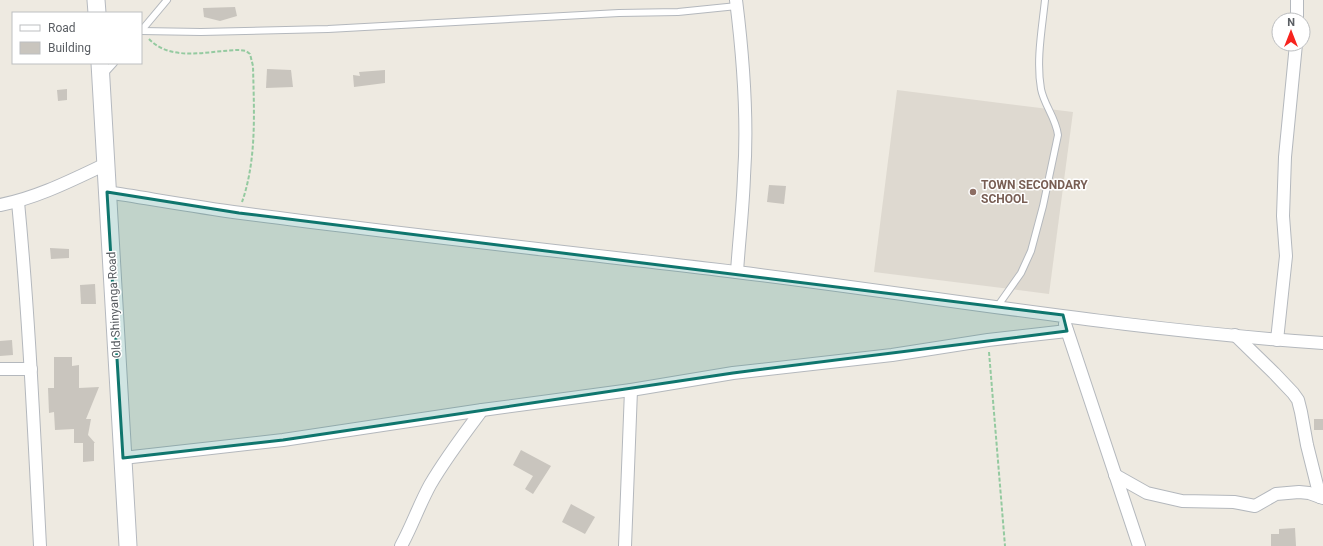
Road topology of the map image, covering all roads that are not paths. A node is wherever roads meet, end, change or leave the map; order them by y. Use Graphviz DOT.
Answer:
graph roads {
  1 [pos="96,0"];
  2 [pos="167,0"];
  3 [pos="1045,0"];
  4 [pos="1297,0"];
  5 [pos="736,3"];
  6 [pos="97,12"];
  7 [pos="1297,12"];
  8 [pos="142,30"];
  9 [pos="142,31"];
  10 [pos="1295,52"];
  11 [pos="112,64"];
  12 [pos="101,70"];
  13 [pos="106,164"];
  14 [pos="107,192"];
  15 [pos="18,202"];
  16 [pos="0,206"];
  17 [pos="737,272"];
  18 [pos="997,307"];
  19 [pos="1063,316"];
  20 [pos="1067,330"];
  21 [pos="1235,335"];
  22 [pos="1277,340"];
  23 [pos="1323,343"];
  24 [pos="0,369"];
  25 [pos="31,369"];
  26 [pos="631,390"];
  27 [pos="482,410"];
  28 [pos="123,458"];
  29 [pos="1115,475"];
  30 [pos="1322,498"];
  31 [pos="40,546"];
  32 [pos="128,546"];
  33 [pos="401,546"];
  34 [pos="625,546"];
  35 [pos="1139,546"];
  1 -- 6 [label="main road"];
  2 -- 8 [label="lane"];
  3 -- 18 [label="lane"];
  4 -- 7 [label="street"];
  5 -- 9 [label="lane"];
  5 -- 17 [label="street"];
  10 -- 22 [label="street"];
  11 -- 12 [label="lane"];
  12 -- 13 [label="main road, Old Shinyanga Road"];
  13 -- 14 [label="main road, Old Shinyanga Road"];
  13 -- 15 [label="street"];
  14 -- 17 [label="street"];
  14 -- 28 [label="main road, Old Shinyanga Road"];
  15 -- 16 [label="street"];
  15 -- 25 [label="street"];
  17 -- 18 [label="street"];
  18 -- 19 [label="street"];
  19 -- 20 [label="street"];
  19 -- 21 [label="street"];
  20 -- 26 [label="street"];
  20 -- 29 [label="street"];
  21 -- 22 [label="street"];
  21 -- 30 [label="street"];
  22 -- 23 [label="street"];
  24 -- 25 [label="street"];
  25 -- 31 [label="street"];
  26 -- 27 [label="street"];
  26 -- 34 [label="street"];
  27 -- 28 [label="street"];
  27 -- 33 [label="street"];
  28 -- 32 [label="main road, Old Shinyanga Road"];
  29 -- 30 [label="street"];
  29 -- 35 [label="street"];
}
